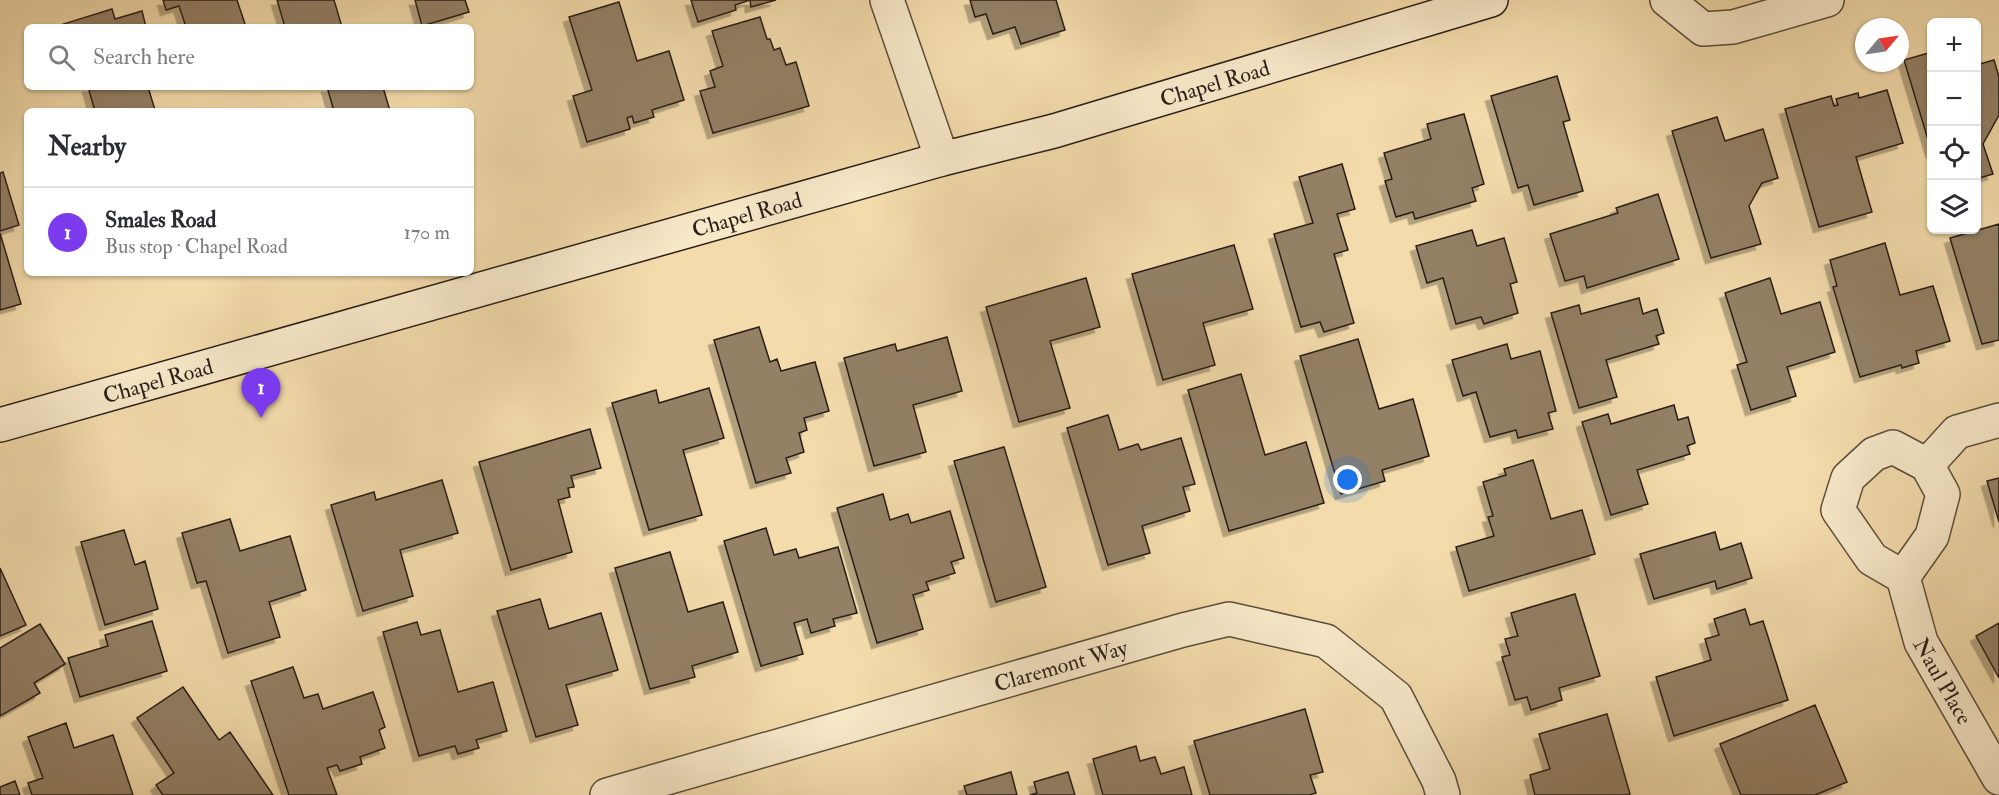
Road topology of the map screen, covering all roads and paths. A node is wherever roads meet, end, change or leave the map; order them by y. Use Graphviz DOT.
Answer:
graph roads {
  1 [pos="887,0"];
  2 [pos="1491,0"];
  3 [pos="1667,0"];
  4 [pos="1827,0"];
  5 [pos="942,159"];
  6 [pos="1999,420"];
  7 [pos="0,425"];
  8 [pos="1927,465"];
  9 [pos="1904,577"];
  10 [pos="1999,778"];
  11 [pos="607,795"];
  12 [pos="1443,795"];
  1 -- 5 [label="street"];
  2 -- 5 [label="street, Chapel Road"];
  3 -- 4 [label="street"];
  5 -- 7 [label="street, Chapel Road"];
  6 -- 8 [label="street"];
  8 -- 9 [label="street"];
  8 -- 9 [label="street"];
  9 -- 10 [label="street, Naul Place"];
  11 -- 12 [label="street, Claremont Way"];
}
